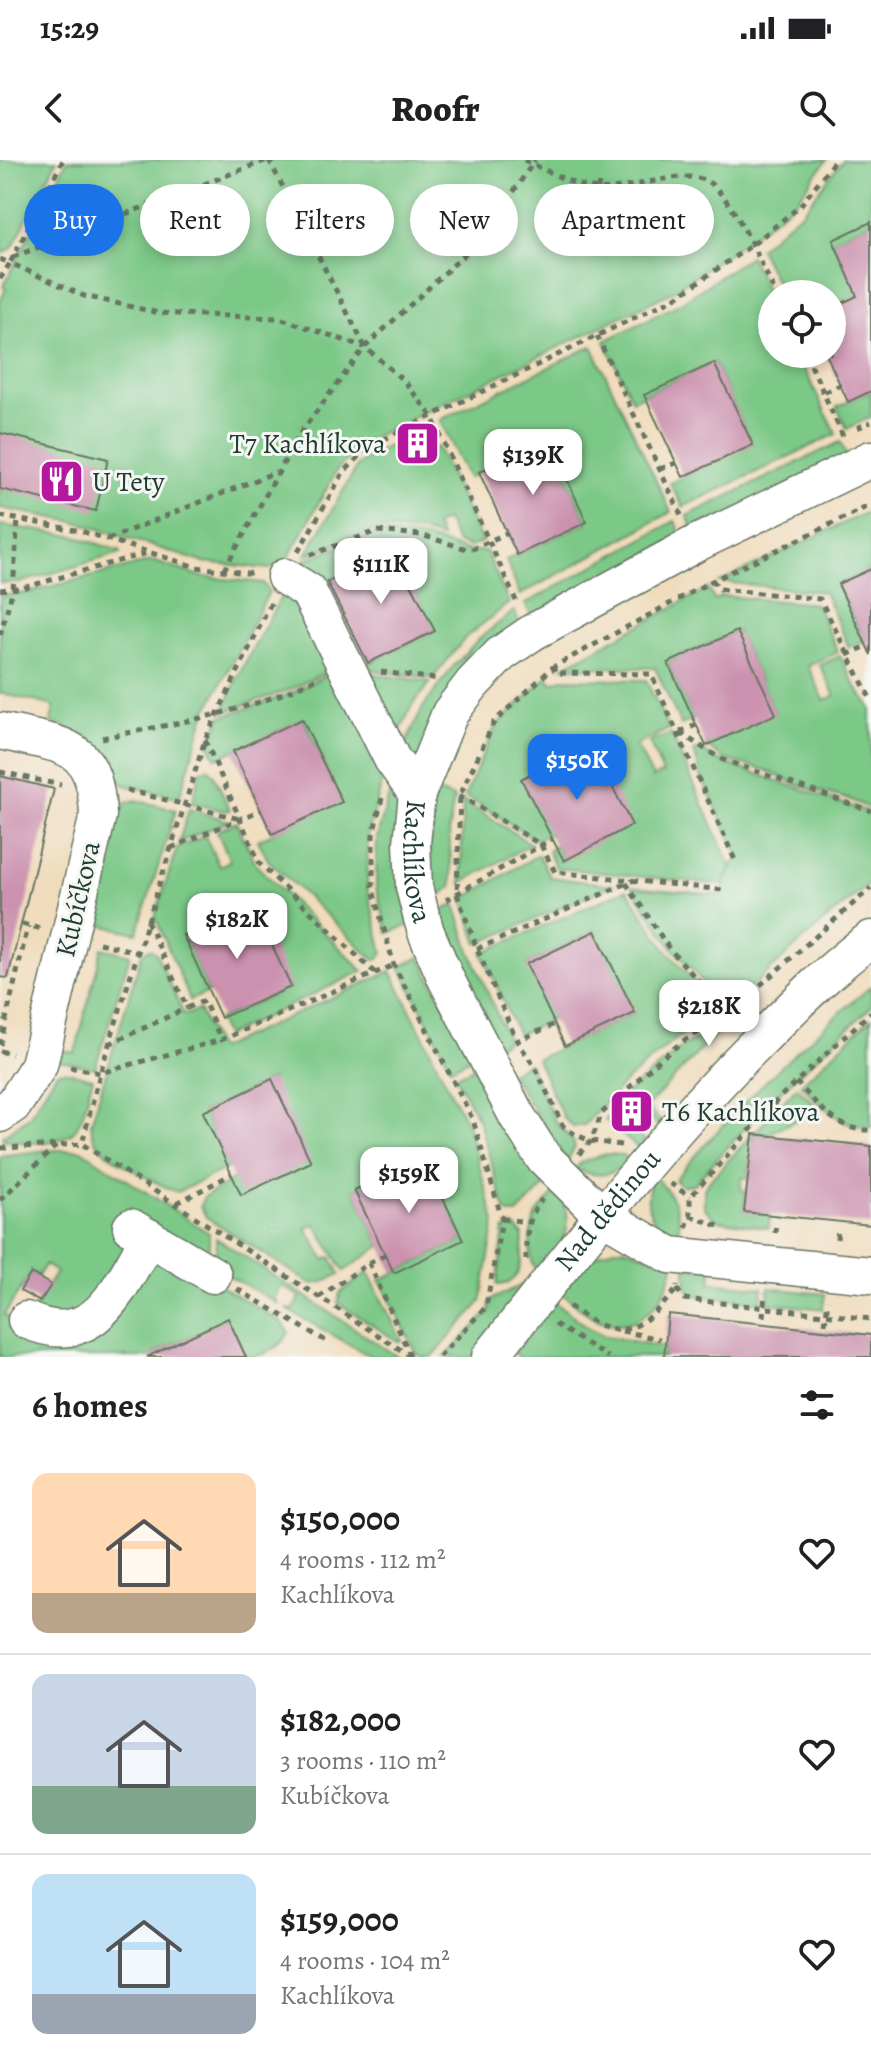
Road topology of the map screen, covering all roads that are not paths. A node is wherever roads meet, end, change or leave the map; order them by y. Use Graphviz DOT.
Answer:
graph roads {
  1 [pos="864,462"];
  2 [pos="285,577"];
  3 [pos="0,731"];
  4 [pos="419,788"];
  5 [pos="871,939"];
  6 [pos="0,1114"];
  7 [pos="603,1216"];
  8 [pos="213,1275"];
  9 [pos="871,1275"];
  10 [pos="26,1320"];
  11 [pos="490,1357"];
  1 -- 4 [label="street, Kachlíkova"];
  2 -- 4 [label="street"];
  3 -- 6 [label="street, Kubíčkova"];
  4 -- 7 [label="street, Kachlíkova"];
  5 -- 7 [label="street, Nad dědinou"];
  7 -- 9 [label="street, Kachlíkova"];
  7 -- 11 [label="street, Nad dědinou"];
  8 -- 10 [label="street"];
}
